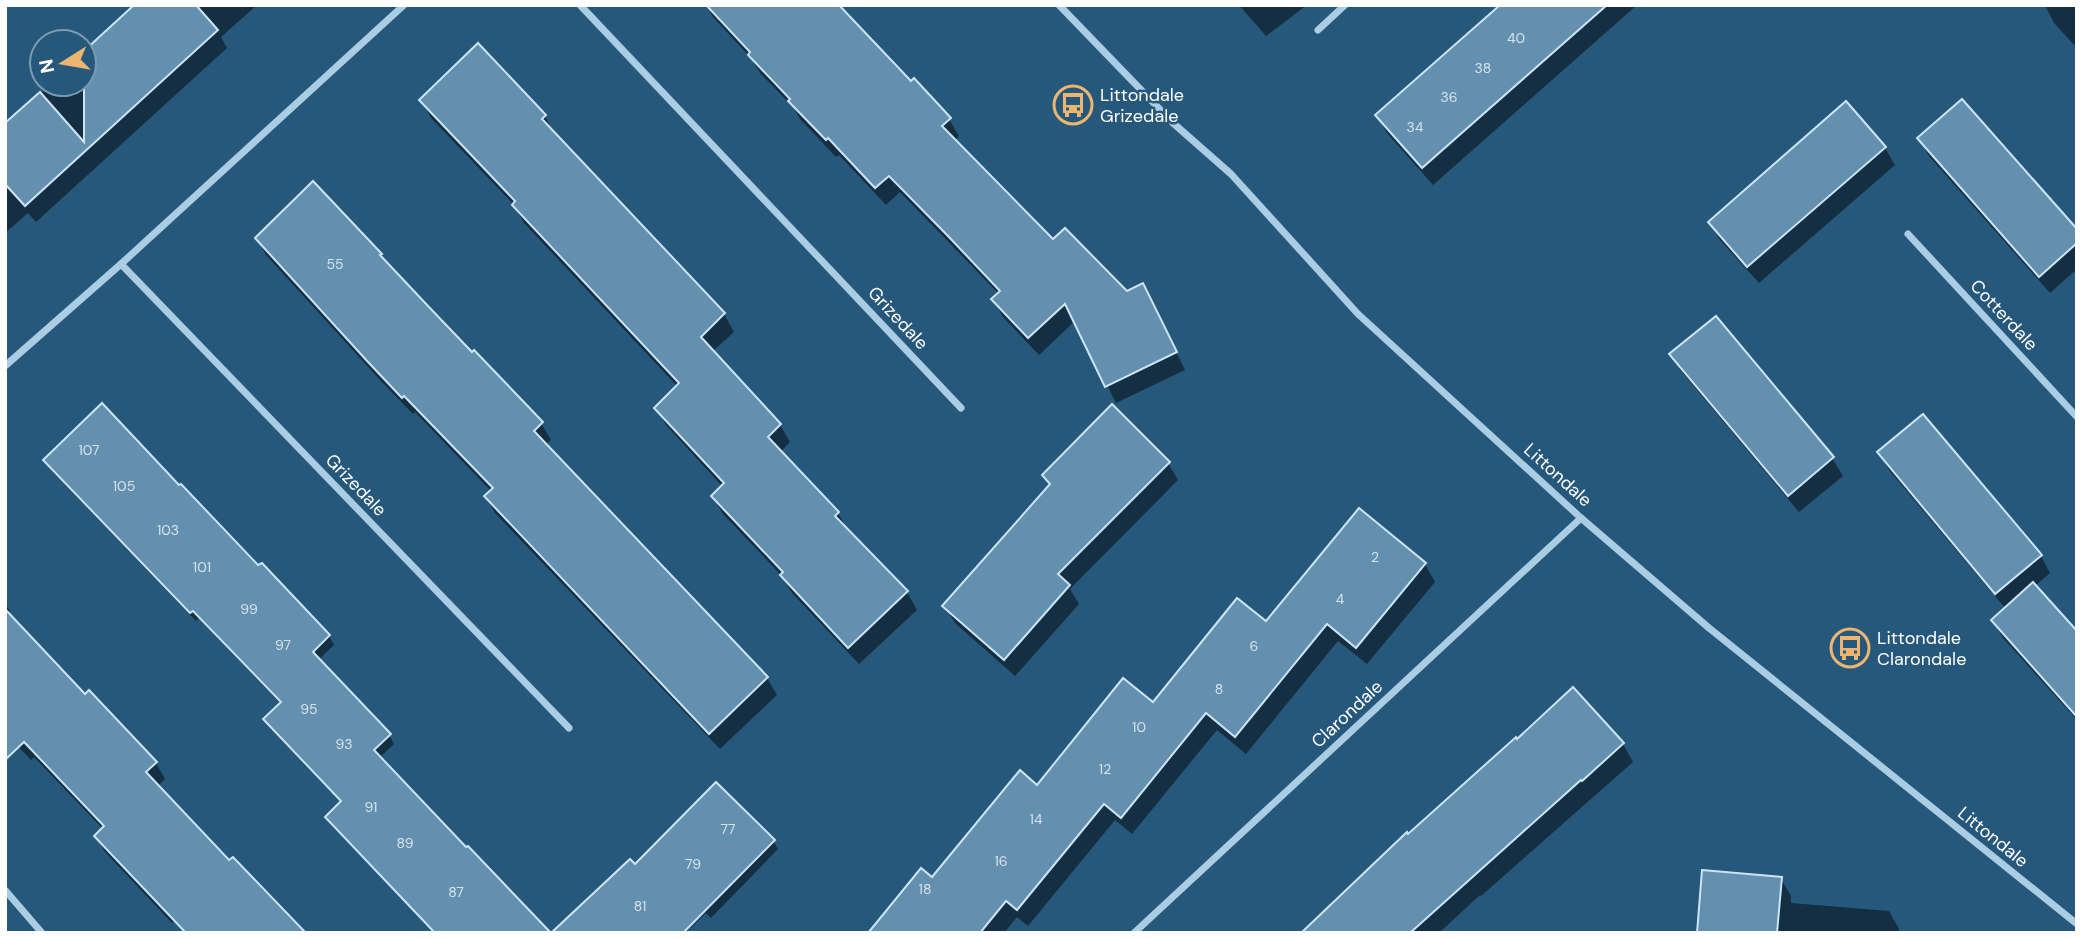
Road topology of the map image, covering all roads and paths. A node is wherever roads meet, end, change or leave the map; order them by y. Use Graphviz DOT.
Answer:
graph roads {
  1 [pos="404,5"];
  2 [pos="580,5"];
  3 [pos="1059,5"];
  4 [pos="1345,5"];
  5 [pos="1318,30"];
  6 [pos="1908,234"];
  7 [pos="121,264"];
  8 [pos="5,366"];
  9 [pos="961,408"];
  10 [pos="2077,416"];
  11 [pos="1581,518"];
  12 [pos="569,728"];
  13 [pos="5,890"];
  14 [pos="2077,924"];
  15 [pos="42,933"];
  16 [pos="1134,933"];
  1 -- 7 [label="street"];
  2 -- 9 [label="street, Grizedale"];
  3 -- 11 [label="street, Littondale"];
  4 -- 5 [label="street"];
  6 -- 10 [label="street, Cotterdale"];
  7 -- 8 [label="street"];
  7 -- 12 [label="street, Grizedale"];
  11 -- 14 [label="street, Littondale"];
  11 -- 16 [label="street, Clarondale"];
  13 -- 15 [label="street"];
}
